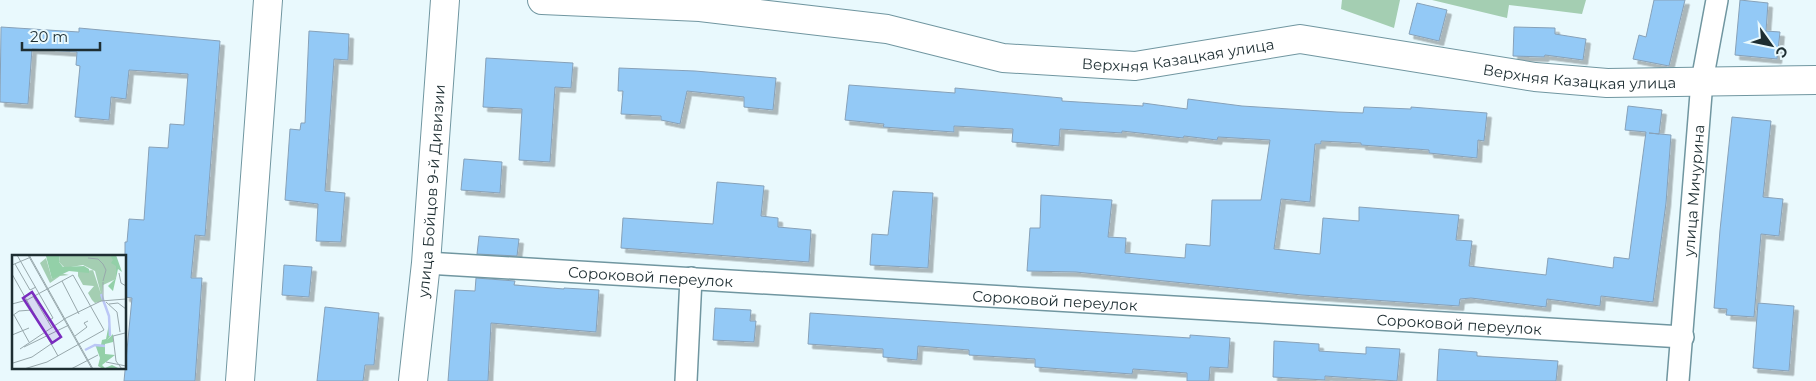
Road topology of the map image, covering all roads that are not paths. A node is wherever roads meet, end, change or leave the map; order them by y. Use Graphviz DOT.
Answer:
graph roads {
  1 [pos="268,0"];
  2 [pos="445,0"];
  3 [pos="542,0"];
  4 [pos="1717,0"];
  5 [pos="1816,80"];
  6 [pos="1702,81"];
  7 [pos="426,263"];
  8 [pos="691,278"];
  9 [pos="1683,337"];
  10 [pos="240,381"];
  11 [pos="413,381"];
  12 [pos="686,381"];
  13 [pos="1678,381"];
  1 -- 10 [label="street"];
  2 -- 7 [label="street, улица Бойцов 9-й Дивизии"];
  3 -- 6 [label="street, Верхняя Казацкая улица"];
  4 -- 6 [label="street, улица Мичурина"];
  5 -- 6 [label="street, Верхняя Казацкая улица"];
  6 -- 9 [label="street, улица Мичурина"];
  7 -- 8 [label="street, Сороковой переулок"];
  7 -- 11 [label="street, улица Бойцов 9-й Дивизии"];
  8 -- 9 [label="street, Сороковой переулок"];
  8 -- 12 [label="street"];
  9 -- 13 [label="street, улица Мичурина"];
}
